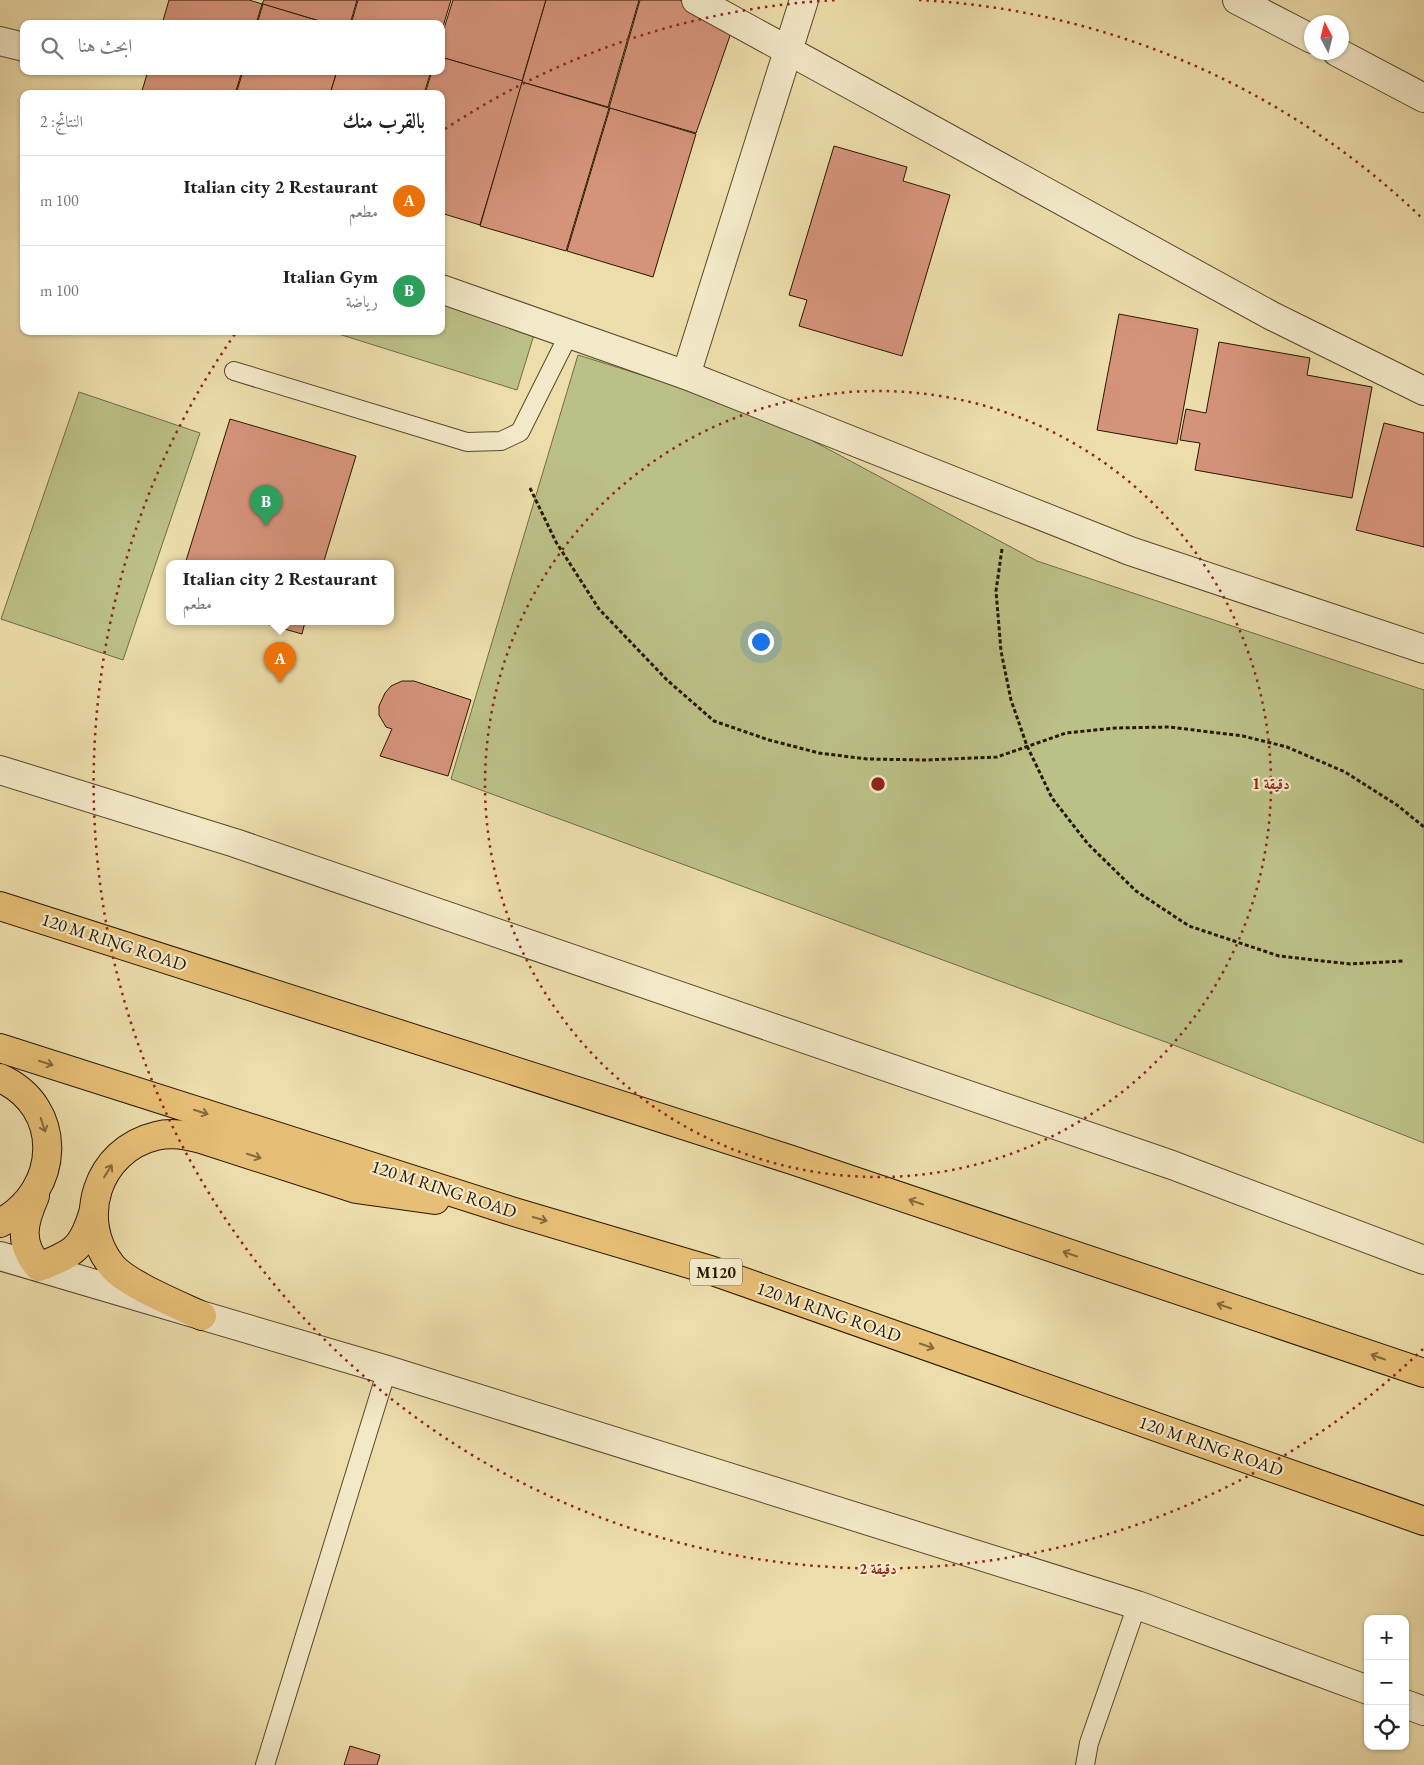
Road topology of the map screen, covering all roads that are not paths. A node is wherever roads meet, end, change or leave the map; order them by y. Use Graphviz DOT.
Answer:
graph roads {
  1 [pos="696,0"];
  2 [pos="804,0"];
  3 [pos="1237,0"];
  4 [pos="1304,35"];
  5 [pos="0,41"];
  6 [pos="20,46"];
  7 [pos="788,50"];
  8 [pos="1349,58"];
  9 [pos="1424,98"];
  10 [pos="445,290"];
  11 [pos="569,334"];
  12 [pos="234,371"];
  13 [pos="686,374"];
  14 [pos="1424,391"];
  15 [pos="1424,648"];
  16 [pos="0,770"];
  17 [pos="0,906"];
  18 [pos="0,1048"];
  19 [pos="0,1078"];
  20 [pos="38,1188"];
  21 [pos="94,1208"];
  22 [pos="511,1211"];
  23 [pos="0,1223"];
  24 [pos="0,1256"];
  25 [pos="1424,1260"];
  26 [pos="39,1267"];
  27 [pos="202,1316"];
  28 [pos="387,1370"];
  29 [pos="1424,1373"];
  30 [pos="1424,1521"];
  31 [pos="1137,1605"];
  32 [pos="1364,1689"];
  33 [pos="1408,1705"];
  34 [pos="1424,1711"];
  35 [pos="265,1765"];
  36 [pos="1085,1765"];
  1 -- 7 [label="street"];
  2 -- 7 [label="street"];
  3 -- 4 [label="street"];
  5 -- 6 [label="street"];
  7 -- 13 [label="street"];
  7 -- 14 [label="street"];
  8 -- 9 [label="street"];
  10 -- 11 [label="street"];
  11 -- 12 [label="lane"];
  11 -- 13 [label="street"];
  13 -- 15 [label="street"];
  16 -- 25 [label="street"];
  29 -- 17 [label="highway, 120 M RING ROAD, one-way"];
  18 -- 22 [label="highway, 120 M RING ROAD / M120, one-way"];
  19 -- 20 [label="highway, one-way"];
  20 -- 23 [label="highway"];
  20 -- 26 [label="highway"];
  21 -- 22 [label="highway, one-way"];
  21 -- 26 [label="highway"];
  21 -- 27 [label="highway"];
  22 -- 30 [label="highway, 120 M RING ROAD / M120, one-way"];
  24 -- 26 [label="street"];
  26 -- 27 [label="street"];
  27 -- 28 [label="street"];
  28 -- 31 [label="street"];
  28 -- 35 [label="lane"];
  31 -- 32 [label="street"];
  31 -- 36 [label="lane"];
  33 -- 34 [label="street"];
}
